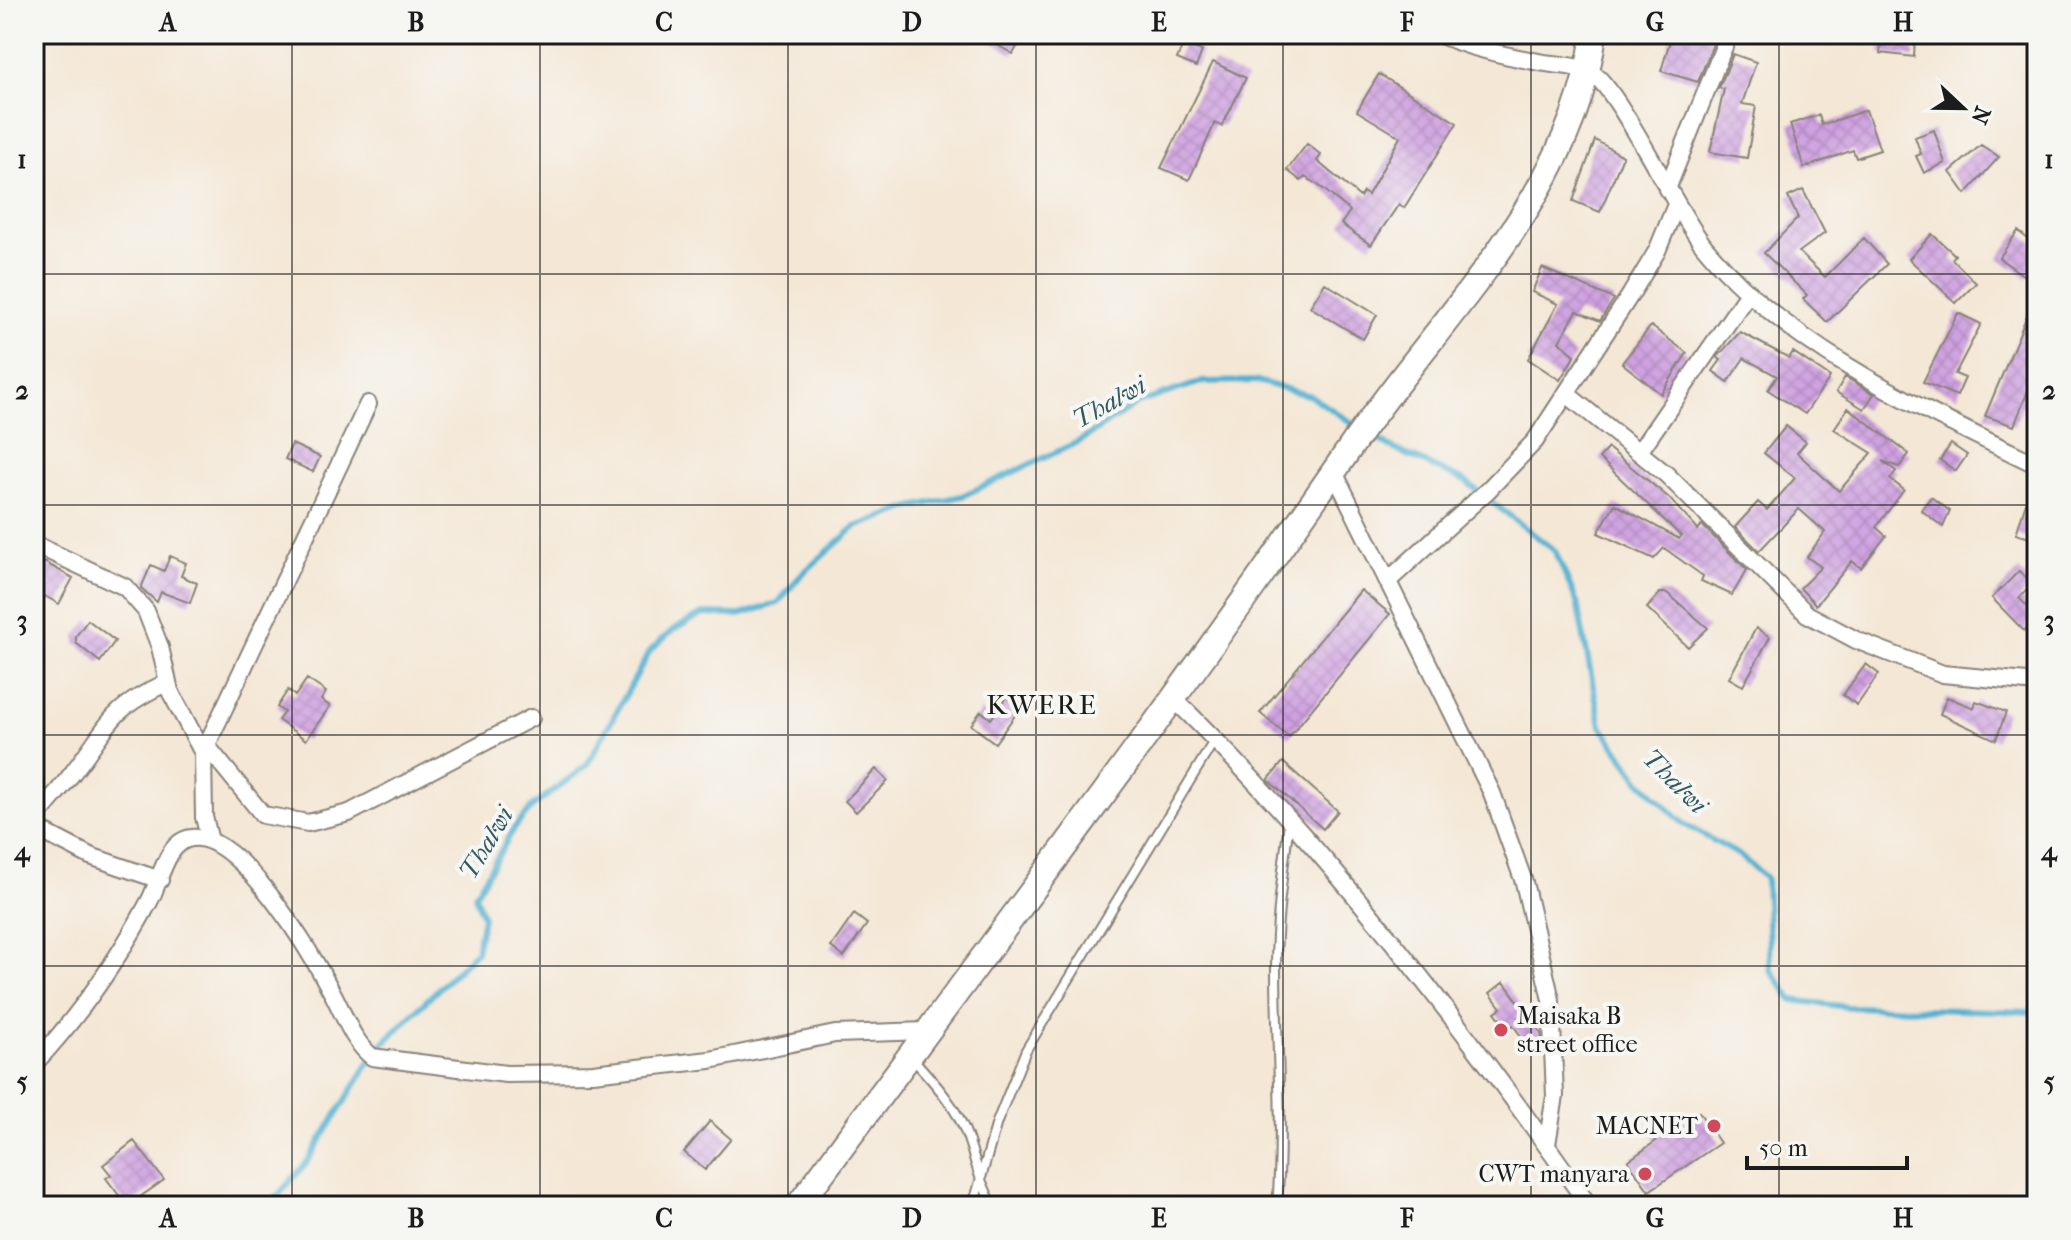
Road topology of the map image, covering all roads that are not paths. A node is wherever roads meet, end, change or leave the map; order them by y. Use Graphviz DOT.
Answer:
graph roads {
  1 [pos="1439,34"];
  2 [pos="1594,34"];
  3 [pos="1729,34"];
  4 [pos="1589,72"];
  5 [pos="1667,189"];
  6 [pos="1675,207"];
  7 [pos="1749,292"];
  8 [pos="1568,395"];
  9 [pos="368,404"];
  10 [pos="1639,452"];
  11 [pos="2037,465"];
  12 [pos="1334,472"];
  13 [pos="34,544"];
  14 [pos="1389,580"];
  15 [pos="168,682"];
  16 [pos="2037,683"];
  17 [pos="1172,697"];
  18 [pos="531,718"];
  19 [pos="1216,739"];
  20 [pos="205,749"];
  21 [pos="34,820"];
  22 [pos="1289,822"];
  23 [pos="34,827"];
  24 [pos="210,841"];
  25 [pos="160,880"];
  26 [pos="928,1031"];
  27 [pos="910,1055"];
  28 [pos="34,1064"];
  29 [pos="1547,1144"];
  30 [pos="979,1182"];
  31 [pos="798,1206"];
  32 [pos="973,1206"];
  33 [pos="994,1206"];
  34 [pos="1277,1206"];
  35 [pos="1589,1206"];
  1 -- 4 [label="street"];
  2 -- 4 [label="street"];
  3 -- 5 [label="street"];
  4 -- 5 [label="street"];
  4 -- 12 [label="street"];
  5 -- 6 [label="street"];
  6 -- 7 [label="street"];
  6 -- 8 [label="street"];
  7 -- 10 [label="street"];
  7 -- 11 [label="street"];
  8 -- 10 [label="street"];
  8 -- 14 [label="street"];
  9 -- 20 [label="street"];
  10 -- 16 [label="street"];
  12 -- 14 [label="street"];
  12 -- 17 [label="street"];
  13 -- 15 [label="street"];
  14 -- 29 [label="street"];
  15 -- 20 [label="street"];
  15 -- 21 [label="street"];
  17 -- 19 [label="street"];
  17 -- 26 [label="street"];
  18 -- 20 [label="street"];
  19 -- 22 [label="street"];
  19 -- 30 [label="lane"];
  20 -- 24 [label="street"];
  22 -- 29 [label="street"];
  22 -- 34 [label="lane"];
  23 -- 25 [label="street"];
  24 -- 25 [label="street"];
  24 -- 26 [label="street"];
  25 -- 28 [label="street"];
  26 -- 27 [label="street"];
  27 -- 30 [label="lane"];
  27 -- 31 [label="street"];
  29 -- 35 [label="street"];
  30 -- 32 [label="lane"];
  30 -- 33 [label="lane"];
}
